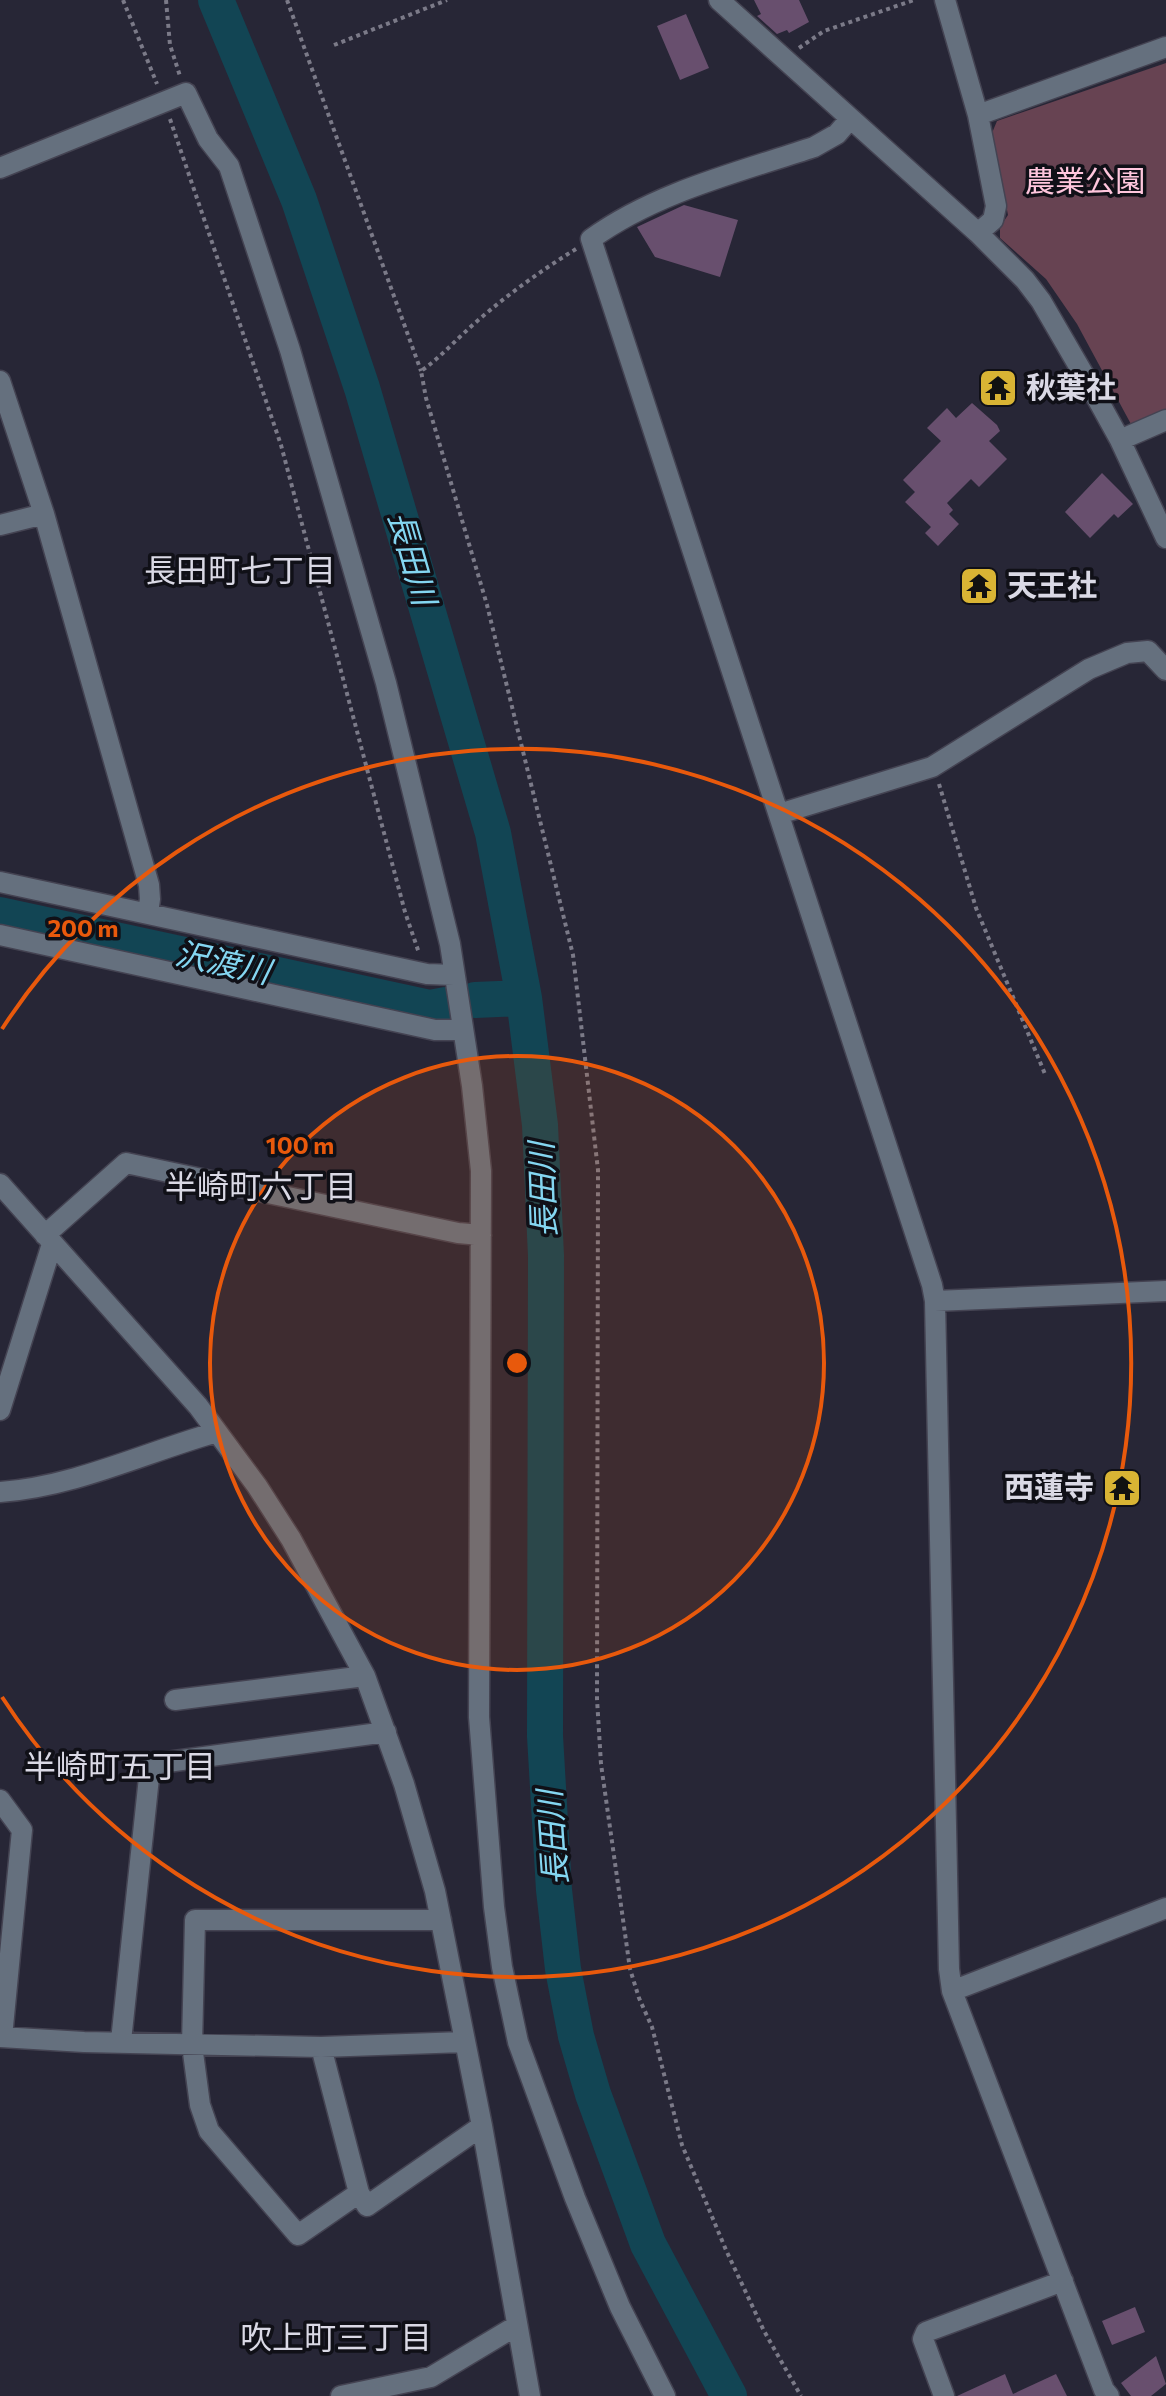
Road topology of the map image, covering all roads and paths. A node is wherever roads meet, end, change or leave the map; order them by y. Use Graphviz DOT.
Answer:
graph roads {
  1 [pos="123,0"];
  2 [pos="166,0"];
  3 [pos="287,0"];
  4 [pos="447,0"];
  5 [pos="719,0"];
  6 [pos="914,0"];
  7 [pos="945,0"];
  8 [pos="334,45"];
  9 [pos="1166,47"];
  10 [pos="787,62"];
  11 [pos="186,93"];
  12 [pos="164,102"];
  13 [pos="978,115"];
  14 [pos="850,119"];
  15 [pos="0,168"];
  16 [pos="978,233"];
  17 [pos="591,239"];
  18 [pos="421,371"];
  19 [pos="0,381"];
  20 [pos="1166,420"];
  21 [pos="1120,440"];
  22 [pos="44,514"];
  23 [pos="0,525"];
  24 [pos="1166,538"];
  25 [pos="1166,670"];
  26 [pos="932,767"];
  27 [pos="779,814"];
  28 [pos="0,882"];
  29 [pos="148,913"];
  30 [pos="0,935"];
  31 [pos="427,974"];
  32 [pos="454,975"];
  33 [pos="462,1030"];
  34 [pos="1045,1074"];
  35 [pos="0,1184"];
  36 [pos="481,1235"];
  37 [pos="49,1240"];
  38 [pos="1166,1291"];
  39 [pos="935,1301"];
  40 [pos="0,1410"];
  41 [pos="217,1432"];
  42 [pos="0,1492"];
  43 [pos="365,1676"];
  44 [pos="175,1700"];
  45 [pos="386,1732"];
  46 [pos="0,1800"];
  47 [pos="1166,1908"];
  48 [pos="441,1920"];
  49 [pos="952,1991"];
  50 [pos="1,2037"];
  51 [pos="121,2041"];
  52 [pos="464,2042"];
  53 [pos="192,2045"];
  54 [pos="321,2047"];
  55 [pos="482,2126"];
  56 [pos="359,2193"];
  57 [pos="1063,2281"];
  58 [pos="516,2326"];
  59 [pos="341,2396"];
  60 [pos="530,2396"];
  61 [pos="665,2396"];
  62 [pos="801,2396"];
  63 [pos="944,2396"];
  64 [pos="1109,2396"];
  1 -- 12 [label="path"];
  2 -- 11 [label="path"];
  3 -- 18 [label="path"];
  4 -- 8 [label="path"];
  5 -- 10 [label="street"];
  6 -- 10 [label="path"];
  7 -- 13 [label="street"];
  9 -- 13 [label="street"];
  10 -- 14 [label="street"];
  11 -- 12 [label="street"];
  11 -- 32 [label="street"];
  12 -- 15 [label="street"];
  12 -- 31 [label="path"];
  13 -- 16 [label="street"];
  14 -- 16 [label="street"];
  14 -- 17 [label="street"];
  16 -- 21 [label="street"];
  17 -- 18 [label="path"];
  17 -- 27 [label="street"];
  18 -- 62 [label="path"];
  19 -- 22 [label="street"];
  20 -- 21 [label="street"];
  21 -- 24 [label="street"];
  22 -- 23 [label="street"];
  22 -- 29 [label="street"];
  25 -- 26 [label="street"];
  26 -- 27 [label="street"];
  26 -- 34 [label="path"];
  27 -- 39 [label="street"];
  28 -- 29 [label="street"];
  29 -- 31 [label="street"];
  30 -- 33 [label="street"];
  31 -- 32 [label="street"];
  32 -- 33 [label="street"];
  33 -- 36 [label="street"];
  35 -- 37 [label="street"];
  36 -- 37 [label="street"];
  36 -- 61 [label="street"];
  37 -- 40 [label="street"];
  37 -- 41 [label="street"];
  38 -- 39 [label="street"];
  39 -- 49 [label="street"];
  41 -- 42 [label="street"];
  41 -- 43 [label="street"];
  43 -- 44 [label="street"];
  43 -- 45 [label="street"];
  45 -- 48 [label="street"];
  45 -- 51 [label="street"];
  46 -- 50 [label="street"];
  47 -- 49 [label="street"];
  48 -- 52 [label="street"];
  48 -- 53 [label="street"];
  49 -- 57 [label="street"];
  50 -- 51 [label="street"];
  51 -- 53 [label="street"];
  52 -- 54 [label="street"];
  52 -- 55 [label="street"];
  53 -- 54 [label="street"];
  53 -- 56 [label="street"];
  54 -- 56 [label="street"];
  55 -- 56 [label="street"];
  55 -- 58 [label="street"];
  57 -- 63 [label="street"];
  57 -- 64 [label="street"];
  58 -- 59 [label="street"];
  58 -- 60 [label="street"];
}
